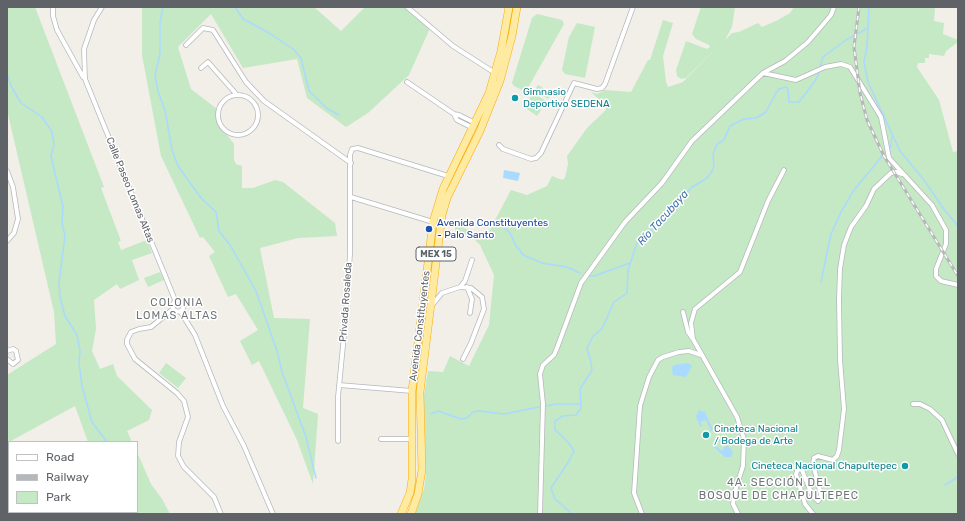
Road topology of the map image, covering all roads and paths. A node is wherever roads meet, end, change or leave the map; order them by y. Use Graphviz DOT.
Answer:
graph roads {
  1 [pos="53,7"];
  2 [pos="102,7"];
  3 [pos="407,7"];
  4 [pos="509,7"];
  5 [pos="517,7"];
  6 [pos="633,7"];
  7 [pos="834,7"];
  8 [pos="186,45"];
  9 [pos="201,68"];
  10 [pos="496,73"];
  11 [pos="763,73"];
  12 [pos="85,79"];
  13 [pos="407,82"];
  14 [pos="237,95"];
  15 [pos="264,101"];
  16 [pos="256,108"];
  17 [pos="474,126"];
  18 [pos="499,145"];
  19 [pos="350,163"];
  20 [pos="784,170"];
  21 [pos="7,171"];
  22 [pos="904,175"];
  23 [pos="448,176"];
  24 [pos="351,197"];
  25 [pos="433,222"];
  26 [pos="7,241"];
  27 [pos="472,260"];
  28 [pos="958,285"];
  29 [pos="432,286"];
  30 [pos="460,287"];
  31 [pos="467,287"];
  32 [pos="445,292"];
  33 [pos="175,300"];
  34 [pos="430,308"];
  35 [pos="173,309"];
  36 [pos="180,311"];
  37 [pos="470,312"];
  38 [pos="683,312"];
  39 [pos="693,339"];
  40 [pos="7,350"];
  41 [pos="702,355"];
  42 [pos="463,358"];
  43 [pos="7,359"];
  44 [pos="339,384"];
  45 [pos="412,391"];
  46 [pos="914,404"];
  47 [pos="381,439"];
  48 [pos="412,439"];
  49 [pos="338,441"];
  50 [pos="958,454"];
  51 [pos="220,514"];
  52 [pos="273,514"];
  53 [pos="401,514"];
  54 [pos="411,514"];
  55 [pos="540,514"];
  56 [pos="642,514"];
  57 [pos="738,514"];
  58 [pos="813,514"];
  1 -- 12 [label="street"];
  2 -- 12 [label="street"];
  3 -- 10 [label="street"];
  4 -- 10 [label="highway, Avenida Constituyentes / MEX 15"];
  5 -- 29 [label="highway, Avenida Constituyentes / MEX 15"];
  6 -- 18 [label="street"];
  7 -- 11 [label="street"];
  8 -- 15 [label="street"];
  9 -- 14 [label="street"];
  10 -- 17 [label="highway, Avenida Constituyentes / MEX 15"];
  11 -- 22 [label="street"];
  11 -- 55 [label="street"];
  12 -- 33 [label="street, Calle Paseo Lomas Altas"];
  13 -- 17 [label="street"];
  14 -- 16 [label="street"];
  14 -- 16 [label="street"];
  15 -- 16 [label="street"];
  15 -- 19 [label="street"];
  17 -- 23 [label="highway, Avenida Constituyentes / MEX 15"];
  19 -- 23 [label="street, Privada Rosaleda"];
  19 -- 24 [label="street, Privada Rosaleda"];
  20 -- 39 [label="street"];
  21 -- 26 [label="street"];
  22 -- 28 [label="street"];
  22 -- 58 [label="street"];
  23 -- 25 [label="highway, Avenida Constituyentes / MEX 15"];
  24 -- 25 [label="street"];
  24 -- 44 [label="street, Privada Rosaleda"];
  25 -- 45 [label="highway, Avenida Constituyentes / MEX 15"];
  27 -- 30 [label="street"];
  29 -- 32 [label="street"];
  29 -- 34 [label="highway, Avenida Constituyentes / MEX 15"];
  30 -- 31 [label="street"];
  30 -- 32 [label="street"];
  31 -- 37 [label="street"];
  31 -- 42 [label="street"];
  32 -- 34 [label="street"];
  33 -- 35 [label="street"];
  33 -- 36 [label="street"];
  34 -- 54 [label="highway, Avenida Constituyentes / MEX 15"];
  35 -- 36 [label="street"];
  35 -- 51 [label="street"];
  36 -- 52 [label="street"];
  38 -- 39 [label="street"];
  39 -- 41 [label="street"];
  40 -- 43 [label="street"];
  41 -- 56 [label="street"];
  41 -- 57 [label="street"];
  44 -- 45 [label="street"];
  44 -- 49 [label="street, Privada Rosaleda"];
  45 -- 48 [label="highway, Avenida Constituyentes / MEX 15"];
  46 -- 50 [label="street"];
  47 -- 48 [label="street"];
  48 -- 53 [label="highway, Avenida Constituyentes / MEX 15"];
}
